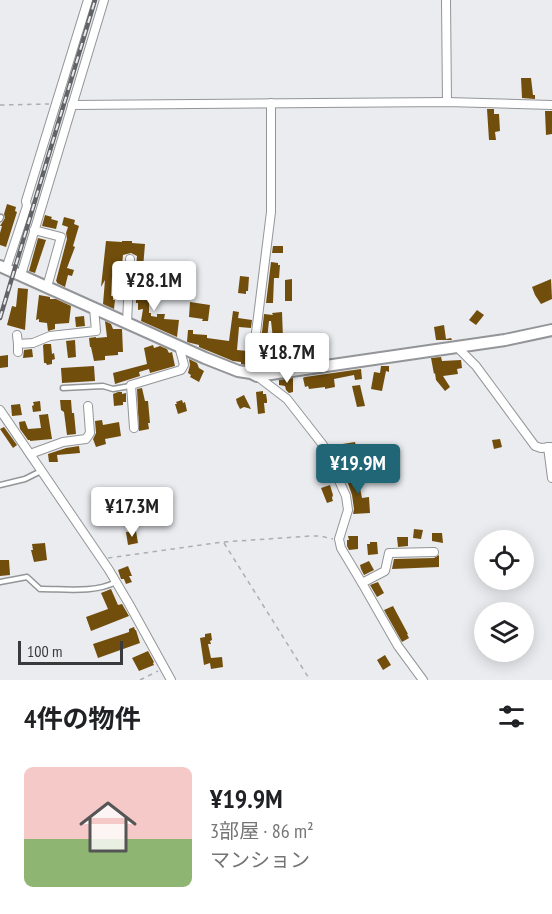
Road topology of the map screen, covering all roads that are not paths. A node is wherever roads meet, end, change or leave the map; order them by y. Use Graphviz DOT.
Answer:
graph roads {
  1 [pos="88,0"];
  2 [pos="104,0"];
  3 [pos="446,0"];
  4 [pos="447,102"];
  5 [pos="271,103"];
  6 [pos="72,105"];
  7 [pos="552,105"];
  8 [pos="34,230"];
  9 [pos="130,260"];
  10 [pos="3,267"];
  11 [pos="21,275"];
  12 [pos="47,287"];
  13 [pos="94,308"];
  14 [pos="127,323"];
  15 [pos="552,330"];
  16 [pos="16,335"];
  17 [pos="179,346"];
  18 [pos="457,347"];
  19 [pos="254,374"];
  20 [pos="131,386"];
  21 [pos="63,388"];
  22 [pos="0,410"];
  23 [pos="91,411"];
  24 [pos="134,428"];
  25 [pos="550,447"];
  26 [pos="30,454"];
  27 [pos="41,471"];
  28 [pos="552,478"];
  29 [pos="0,485"];
  30 [pos="434,552"];
  31 [pos="0,582"];
  32 [pos="116,582"];
  33 [pos="362,583"];
  34 [pos="171,680"];
  35 [pos="423,680"];
  1 -- 10 [label="street"];
  2 -- 6 [label="street"];
  3 -- 4 [label="street"];
  4 -- 5 [label="street"];
  4 -- 7 [label="street"];
  5 -- 6 [label="street"];
  5 -- 19 [label="street"];
  6 -- 8 [label="street"];
  8 -- 11 [label="street"];
  8 -- 12 [label="street"];
  9 -- 14 [label="street"];
  10 -- 11 [label="street"];
  11 -- 12 [label="street"];
  12 -- 13 [label="street"];
  13 -- 14 [label="street"];
  13 -- 16 [label="street"];
  14 -- 17 [label="street"];
  15 -- 18 [label="street"];
  17 -- 19 [label="street"];
  17 -- 20 [label="street"];
  18 -- 19 [label="street"];
  18 -- 25 [label="street"];
  19 -- 33 [label="street"];
  20 -- 21 [label="lane"];
  20 -- 24 [label="street"];
  22 -- 26 [label="street"];
  23 -- 26 [label="street"];
  25 -- 28 [label="street"];
  26 -- 27 [label="street"];
  27 -- 29 [label="lane"];
  27 -- 32 [label="street"];
  30 -- 33 [label="street"];
  31 -- 32 [label="lane"];
  32 -- 34 [label="street"];
  33 -- 35 [label="street"];
}
